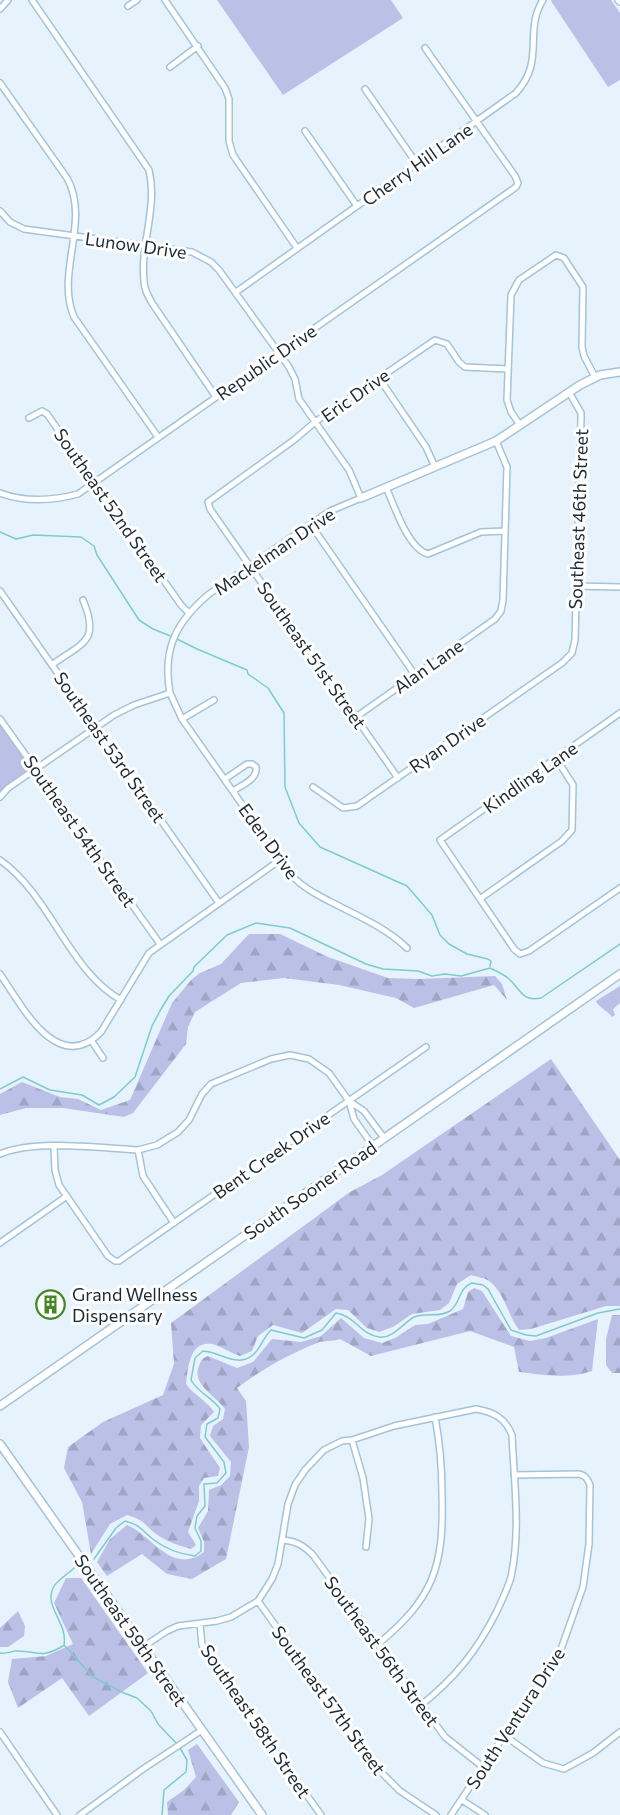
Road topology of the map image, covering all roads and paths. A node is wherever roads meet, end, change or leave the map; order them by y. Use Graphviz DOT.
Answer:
graph roads {
  1 [pos="8,0"];
  2 [pos="32,0"];
  3 [pos="137,0"];
  4 [pos="165,0"];
  5 [pos="543,0"];
  6 [pos="129,6"];
  7 [pos="0,9"];
  8 [pos="198,46"];
  9 [pos="425,48"];
  10 [pos="170,67"];
  11 [pos="0,83"];
  12 [pos="365,89"];
  13 [pos="477,122"];
  14 [pos="305,131"];
  15 [pos="417,164"];
  16 [pos="357,206"];
  17 [pos="0,212"];
  18 [pos="73,236"];
  19 [pos="146,245"];
  20 [pos="297,248"];
  21 [pos="236,292"];
  22 [pos="279,352"];
  23 [pos="508,369"];
  24 [pos="620,372"];
  25 [pos="595,377"];
  26 [pos="379,378"];
  27 [pos="569,392"];
  28 [pos="216,397"];
  29 [pos="29,418"];
  30 [pos="315,422"];
  31 [pos="520,425"];
  32 [pos="158,437"];
  33 [pos="496,441"];
  34 [pos="435,467"];
  35 [pos="95,482"];
  36 [pos="386,487"];
  37 [pos="0,493"];
  38 [pos="361,498"];
  39 [pos="208,502"];
  40 [pos="311,525"];
  41 [pos="505,531"];
  42 [pos="250,567"];
  43 [pos="576,586"];
  44 [pos="620,587"];
  45 [pos="0,591"];
  46 [pos="83,600"];
  47 [pos="189,613"];
  48 [pos="574,649"];
  49 [pos="53,664"];
  50 [pos="415,675"];
  51 [pos="170,693"];
  52 [pos="214,700"];
  53 [pos="620,713"];
  54 [pos="356,717"];
  55 [pos="0,718"];
  56 [pos="183,719"];
  57 [pos="96,727"];
  58 [pos="556,758"];
  59 [pos="36,769"];
  60 [pos="398,778"];
  61 [pos="225,779"];
  62 [pos="313,787"];
  63 [pos="233,791"];
  64 [pos="0,797"];
  65 [pos="0,860"];
  66 [pos="280,860"];
  67 [pos="620,888"];
  68 [pos="481,898"];
  69 [pos="219,903"];
  70 [pos="160,944"];
  71 [pos="407,948"];
  72 [pos="0,974"];
  73 [pos="620,974"];
  74 [pos="121,1000"];
  75 [pos="91,1040"];
  76 [pos="426,1047"];
  77 [pos="103,1059"];
  78 [pos="349,1101"];
  79 [pos="384,1138"];
  80 [pos="54,1146"];
  81 [pos="373,1146"];
  82 [pos="138,1150"];
  83 [pos="0,1154"];
  84 [pos="67,1196"];
  85 [pos="174,1223"];
  86 [pos="0,1243"];
  87 [pos="0,1406"];
  88 [pos="435,1417"];
  89 [pos="352,1440"];
  90 [pos="0,1444"];
  91 [pos="514,1475"];
  92 [pos="282,1540"];
  93 [pos="366,1547"];
  94 [pos="258,1601"];
  95 [pos="200,1624"];
  96 [pos="378,1644"];
  97 [pos="143,1647"];
  98 [pos="420,1706"];
  99 [pos="202,1730"];
  100 [pos="0,1732"];
  101 [pos="620,1732"];
  102 [pos="505,1736"];
  103 [pos="483,1767"];
  104 [pos="462,1800"];
  105 [pos="57,1815"];
  106 [pos="80,1815"];
  107 [pos="262,1815"];
  108 [pos="321,1815"];
  109 [pos="436,1815"];
  110 [pos="451,1815"];
  111 [pos="485,1815"];
  1 -- 7 [label="street"];
  2 -- 19 [label="street"];
  3 -- 6 [label="street"];
  4 -- 8 [label="street"];
  5 -- 13 [label="street, Cherry Hill Lane"];
  8 -- 10 [label="street"];
  8 -- 20 [label="street"];
  9 -- 13 [label="street"];
  11 -- 18 [label="street"];
  12 -- 15 [label="street"];
  13 -- 15 [label="street, Cherry Hill Lane"];
  13 -- 22 [label="street, Republic Drive"];
  14 -- 16 [label="street"];
  15 -- 16 [label="street, Cherry Hill Lane"];
  16 -- 20 [label="street, Cherry Hill Lane"];
  17 -- 18 [label="street, Lunow Drive"];
  18 -- 19 [label="street, Lunow Drive"];
  18 -- 32 [label="street"];
  19 -- 21 [label="street, Lunow Drive"];
  19 -- 28 [label="street"];
  20 -- 21 [label="street, Cherry Hill Lane"];
  21 -- 22 [label="street, Lunow Drive"];
  22 -- 28 [label="street, Republic Drive"];
  22 -- 30 [label="street, Lunow Drive"];
  23 -- 25 [label="street"];
  23 -- 26 [label="street, Eric Drive"];
  23 -- 31 [label="street"];
  24 -- 25 [label="main road, Mackelman Drive"];
  25 -- 27 [label="main road, Mackelman Drive"];
  26 -- 30 [label="street, Eric Drive"];
  26 -- 34 [label="street"];
  27 -- 31 [label="main road, Mackelman Drive"];
  27 -- 43 [label="street, Southeast 46th Street"];
  28 -- 32 [label="street, Republic Drive"];
  29 -- 35 [label="street, Southeast 52nd Street"];
  30 -- 38 [label="street, Lunow Drive"];
  30 -- 39 [label="street, Eric Drive"];
  31 -- 33 [label="main road, Mackelman Drive"];
  32 -- 35 [label="street, Republic Drive"];
  33 -- 34 [label="main road, Mackelman Drive"];
  33 -- 41 [label="street"];
  34 -- 36 [label="main road, Mackelman Drive"];
  35 -- 37 [label="street, Republic Drive"];
  35 -- 47 [label="street, Southeast 52nd Street"];
  36 -- 38 [label="main road, Mackelman Drive"];
  36 -- 41 [label="street"];
  38 -- 40 [label="street, Mackelman Drive"];
  39 -- 42 [label="street, Southeast 51st Street"];
  40 -- 42 [label="street, Mackelman Drive"];
  40 -- 50 [label="street"];
  41 -- 50 [label="street, Alan Lane"];
  42 -- 47 [label="street, Mackelman Drive"];
  42 -- 54 [label="street, Southeast 51st Street"];
  43 -- 44 [label="street"];
  43 -- 48 [label="street, Southeast 46th Street"];
  45 -- 49 [label="street, Southeast 53rd Street"];
  46 -- 49 [label="street"];
  47 -- 51 [label="street, Mackelman Drive"];
  48 -- 60 [label="street, Ryan Drive"];
  49 -- 57 [label="street, Southeast 53rd Street"];
  50 -- 54 [label="street, Alan Lane"];
  51 -- 56 [label="street, Eden Drive"];
  51 -- 57 [label="street"];
  52 -- 56 [label="street"];
  53 -- 58 [label="street, Kindling Lane"];
  54 -- 60 [label="street, Southeast 51st Street"];
  55 -- 59 [label="street, Southeast 54th Street"];
  56 -- 61 [label="street, Eden Drive"];
  57 -- 59 [label="street"];
  57 -- 69 [label="street, Southeast 53rd Street"];
  58 -- 68 [label="street"];
  58 -- 68 [label="street, Kindling Lane"];
  59 -- 64 [label="street"];
  59 -- 70 [label="street, Southeast 54th Street"];
  60 -- 62 [label="street, Ryan Drive"];
  61 -- 63 [label="street, Eden Drive"];
  61 -- 63 [label="street"];
  63 -- 66 [label="street, Eden Drive"];
  65 -- 74 [label="street"];
  66 -- 69 [label="street"];
  66 -- 71 [label="street, Eden Drive"];
  67 -- 68 [label="street"];
  69 -- 70 [label="street"];
  70 -- 74 [label="street"];
  72 -- 75 [label="street"];
  73 -- 79 [label="main road, South Sooner Road"];
  74 -- 75 [label="street"];
  75 -- 77 [label="street"];
  76 -- 78 [label="street, Bent Creek Drive"];
  78 -- 79 [label="street"];
  78 -- 81 [label="street"];
  78 -- 82 [label="street"];
  78 -- 85 [label="street, Bent Creek Drive"];
  79 -- 81 [label="main road, South Sooner Road"];
  80 -- 82 [label="street"];
  80 -- 83 [label="street"];
  80 -- 84 [label="street"];
  81 -- 87 [label="main road, South Sooner Road"];
  82 -- 85 [label="street"];
  84 -- 85 [label="street, Bent Creek Drive"];
  84 -- 86 [label="street"];
  88 -- 89 [label="street"];
  88 -- 91 [label="street"];
  88 -- 96 [label="street"];
  89 -- 92 [label="street"];
  89 -- 93 [label="street"];
  90 -- 97 [label="main road, Southeast 59th Street"];
  91 -- 98 [label="street"];
  91 -- 102 [label="street, South Ventura Drive"];
  92 -- 94 [label="street"];
  92 -- 96 [label="street, Southeast 56th Street"];
  94 -- 95 [label="street"];
  94 -- 109 [label="street, Southeast 57th Street"];
  95 -- 97 [label="street"];
  95 -- 108 [label="street, Southeast 58th Street"];
  96 -- 98 [label="street, Southeast 56th Street"];
  97 -- 99 [label="main road, Southeast 59th Street"];
  98 -- 103 [label="street, Southeast 56th Street"];
  99 -- 106 [label="street"];
  99 -- 107 [label="main road, Southeast 59th Street"];
  100 -- 105 [label="street"];
  101 -- 102 [label="street"];
  102 -- 103 [label="street, South Ventura Drive"];
  103 -- 104 [label="street, South Ventura Drive"];
  104 -- 110 [label="street, South Ventura Drive"];
  104 -- 111 [label="street"];
}
